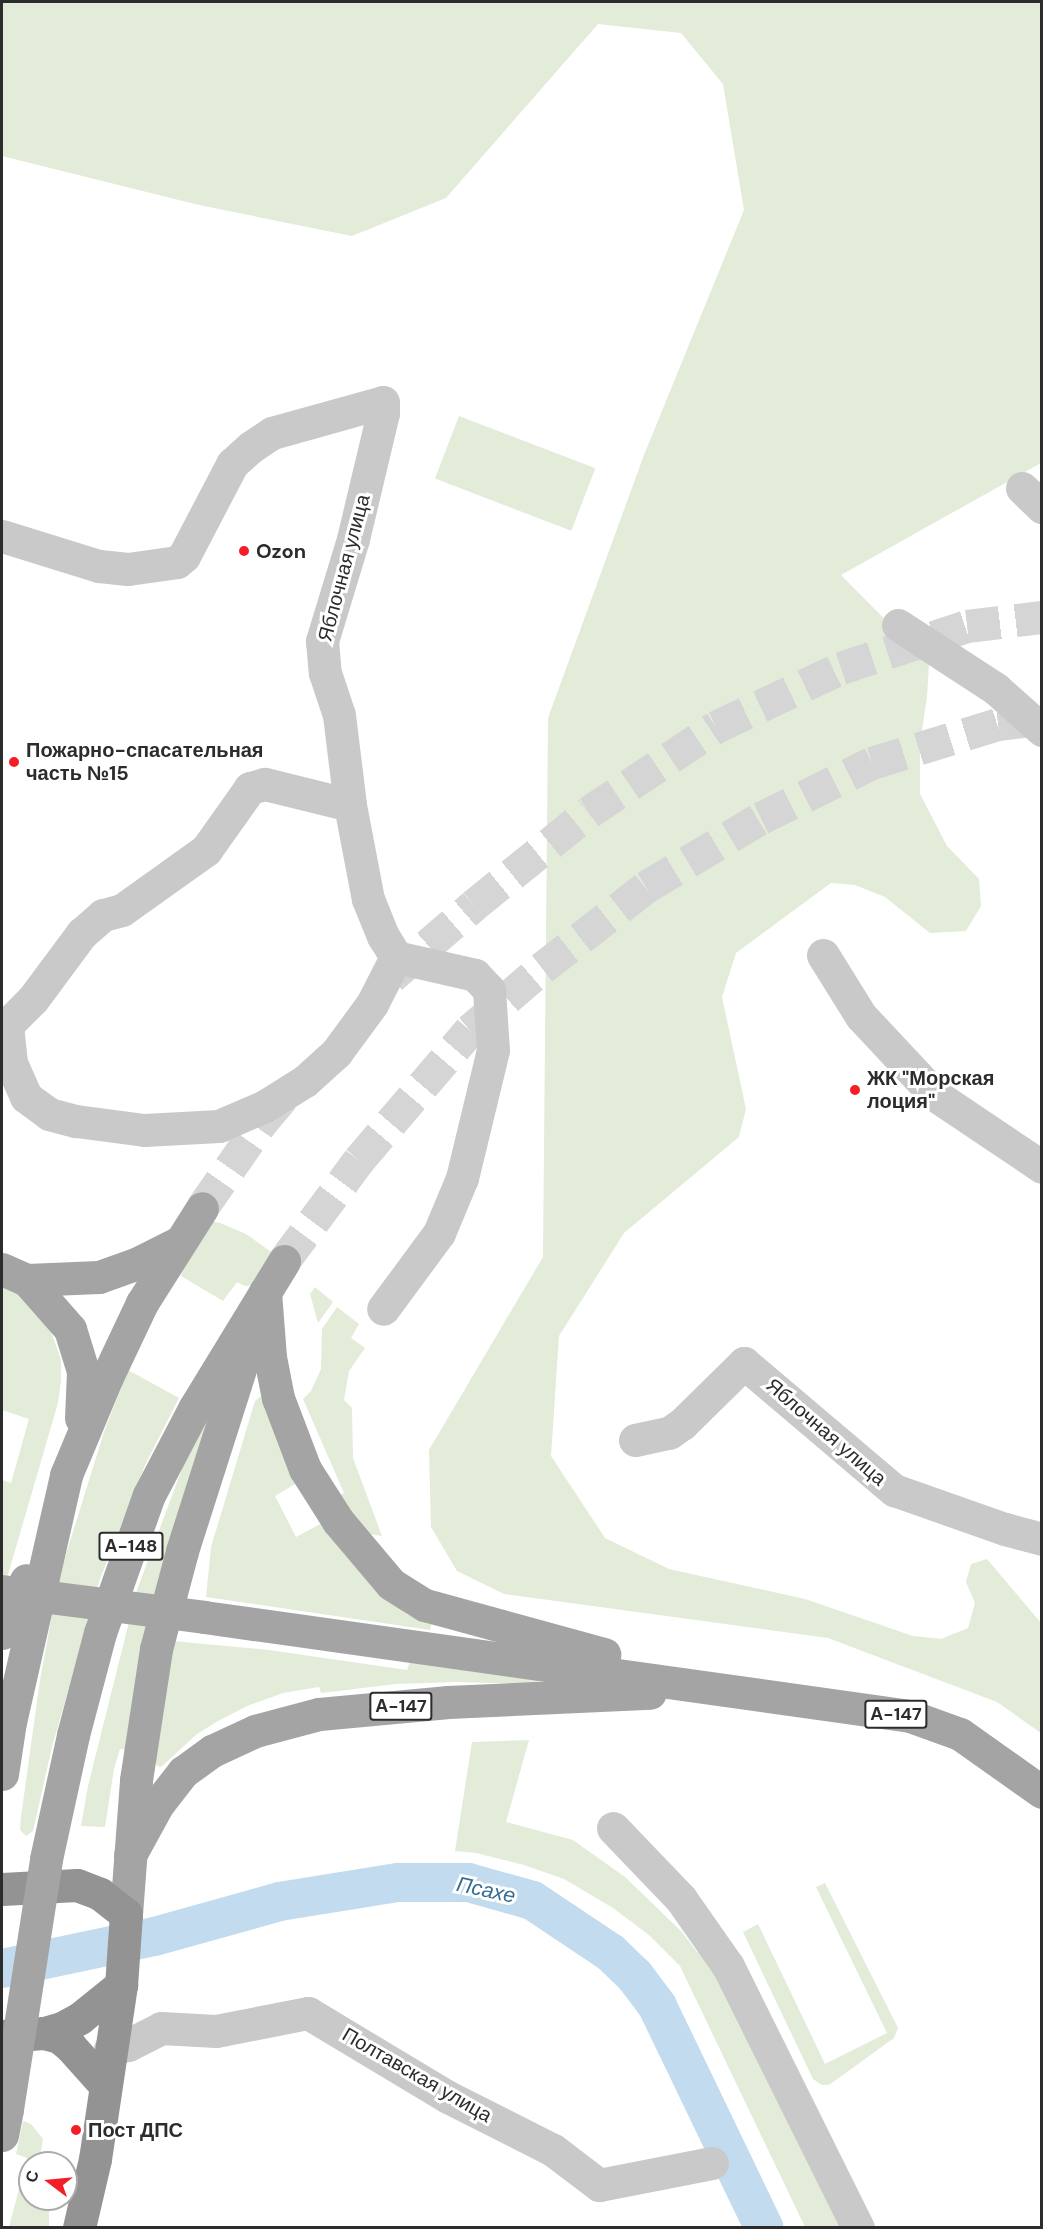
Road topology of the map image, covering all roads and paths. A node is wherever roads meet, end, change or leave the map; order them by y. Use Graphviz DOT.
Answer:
graph roads {
  1 [pos="2,536"];
  2 [pos="898,625"];
  3 [pos="1041,730"];
  4 [pos="350,805"];
  5 [pos="823,956"];
  6 [pos="396,957"];
  7 [pos="1041,1167"];
  8 [pos="202,1208"];
  9 [pos="178,1243"];
  10 [pos="284,1261"];
  11 [pos="14,1274"];
  12 [pos="265,1292"];
  13 [pos="383,1309"];
  14 [pos="635,1440"];
  15 [pos="66,1475"];
  16 [pos="1041,1539"];
  17 [pos="2,1591"];
  18 [pos="2,1633"];
  19 [pos="730,1689"];
  20 [pos="2,1774"];
  21 [pos="1041,1792"];
  22 [pos="614,1828"];
  23 [pos="130,1855"];
  24 [pos="2,1889"];
  25 [pos="126,1914"];
  26 [pos="121,1985"];
  27 [pos="45,2034"];
  28 [pos="2,2036"];
  29 [pos="110,2049"];
  30 [pos="105,2085"];
  31 [pos="4,2122"];
  32 [pos="712,2163"];
  33 [pos="79,2228"];
  34 [pos="858,2228"];
  1 -- 4 [label="street, Яблочная улица"];
  2 -- 3 [label="street"];
  4 -- 6 [label="street, Яблочная улица"];
  4 -- 6 [label="street"];
  5 -- 7 [label="street"];
  6 -- 13 [label="street"];
  8 -- 9 [label="main road"];
  9 -- 11 [label="main road"];
  9 -- 15 [label="main road"];
  10 -- 12 [label="main road, А-148"];
  11 -- 15 [label="main road"];
  12 -- 19 [label="main road"];
  12 -- 23 [label="main road, А-147"];
  12 -- 31 [label="main road, А-148, bridge"];
  14 -- 16 [label="street, Яблочная улица"];
  15 -- 18 [label="main road"];
  15 -- 20 [label="main road"];
  17 -- 19 [label="main road, А-147, bridge"];
  19 -- 21 [label="main road, А-147"];
  19 -- 23 [label="main road, А-147"];
  22 -- 34 [label="street"];
  23 -- 25 [label="main road, А-147"];
  24 -- 25 [label="highway"];
  25 -- 26 [label="highway, А-147"];
  26 -- 27 [label="highway"];
  26 -- 29 [label="highway, А-147"];
  27 -- 28 [label="highway"];
  27 -- 30 [label="highway"];
  29 -- 30 [label="highway, А-147"];
  29 -- 32 [label="street, Полтавская улица"];
  30 -- 33 [label="highway, А-147"];
}
